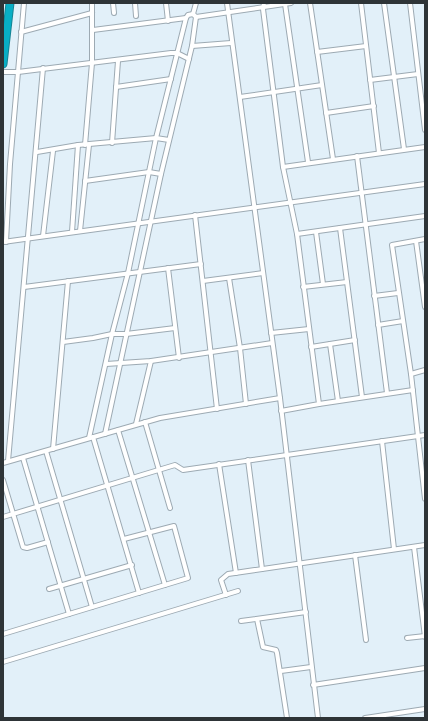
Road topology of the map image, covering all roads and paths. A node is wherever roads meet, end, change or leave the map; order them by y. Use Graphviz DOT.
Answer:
graph roads {
  1 [pos="10,3"];
  2 [pos="24,3"];
  3 [pos="92,3"];
  4 [pos="113,3"];
  5 [pos="135,3"];
  6 [pos="166,3"];
  7 [pos="196,3"];
  8 [pos="227,3"];
  9 [pos="291,3"];
  10 [pos="310,3"];
  11 [pos="361,3"];
  12 [pos="384,3"];
  13 [pos="410,3"];
  14 [pos="285,4"];
  15 [pos="264,5"];
  16 [pos="228,12"];
  17 [pos="92,13"];
  18 [pos="114,13"];
  19 [pos="136,16"];
  20 [pos="195,16"];
  21 [pos="186,18"];
  22 [pos="168,21"];
  23 [pos="93,30"];
  24 [pos="22,32"];
  25 [pos="231,43"];
  26 [pos="192,46"];
  27 [pos="366,46"];
  28 [pos="317,52"];
  29 [pos="177,53"];
  30 [pos="189,59"];
  31 [pos="118,61"];
  32 [pos="92,63"];
  33 [pos="3,64"];
  34 [pos="43,68"];
  35 [pos="3,72"];
  36 [pos="18,72"];
  37 [pos="418,74"];
  38 [pos="394,76"];
  39 [pos="171,79"];
  40 [pos="370,80"];
  41 [pos="322,85"];
  42 [pos="116,87"];
  43 [pos="299,88"];
  44 [pos="273,92"];
  45 [pos="240,97"];
  46 [pos="374,106"];
  47 [pos="326,112"];
  48 [pos="425,130"];
  49 [pos="156,138"];
  50 [pos="169,140"];
  51 [pos="112,143"];
  52 [pos="78,145"];
  53 [pos="87,145"];
  54 [pos="425,146"];
  55 [pos="404,149"];
  56 [pos="53,151"];
  57 [pos="37,152"];
  58 [pos="379,153"];
  59 [pos="357,156"];
  60 [pos="333,159"];
  61 [pos="308,162"];
  62 [pos="283,167"];
  63 [pos="149,172"];
  64 [pos="161,174"];
  65 [pos="85,181"];
  66 [pos="425,184"];
  67 [pos="361,193"];
  68 [pos="291,203"];
  69 [pos="254,206"];
  70 [pos="195,215"];
  71 [pos="425,216"];
  72 [pos="152,221"];
  73 [pos="139,223"];
  74 [pos="365,225"];
  75 [pos="340,228"];
  76 [pos="80,231"];
  77 [pos="72,232"];
  78 [pos="316,232"];
  79 [pos="297,234"];
  80 [pos="43,236"];
  81 [pos="29,239"];
  82 [pos="425,239"];
  83 [pos="416,241"];
  84 [pos="4,242"];
  85 [pos="201,264"];
  86 [pos="168,268"];
  87 [pos="142,272"];
  88 [pos="263,272"];
  89 [pos="128,273"];
  90 [pos="230,278"];
  91 [pos="68,281"];
  92 [pos="203,281"];
  93 [pos="347,282"];
  94 [pos="323,284"];
  95 [pos="24,287"];
  96 [pos="303,287"];
  97 [pos="398,293"];
  98 [pos="374,296"];
  99 [pos="425,307"];
  100 [pos="403,321"];
  101 [pos="378,325"];
  102 [pos="175,328"];
  103 [pos="309,329"];
  104 [pos="271,333"];
  105 [pos="112,334"];
  106 [pos="126,334"];
  107 [pos="355,340"];
  108 [pos="64,342"];
  109 [pos="272,343"];
  110 [pos="330,344"];
  111 [pos="311,347"];
  112 [pos="240,348"];
  113 [pos="211,353"];
  114 [pos="179,358"];
  115 [pos="151,361"];
  116 [pos="106,364"];
  117 [pos="120,364"];
  118 [pos="425,370"];
  119 [pos="411,374"];
  120 [pos="413,390"];
  121 [pos="387,393"];
  122 [pos="362,397"];
  123 [pos="280,398"];
  124 [pos="338,401"];
  125 [pos="246,404"];
  126 [pos="319,404"];
  127 [pos="217,409"];
  128 [pos="281,411"];
  129 [pos="145,422"];
  130 [pos="136,424"];
  131 [pos="118,430"];
  132 [pos="106,434"];
  133 [pos="425,435"];
  134 [pos="418,436"];
  135 [pos="91,437"];
  136 [pos="382,441"];
  137 [pos="54,449"];
  138 [pos="46,451"];
  139 [pos="287,454"];
  140 [pos="23,458"];
  141 [pos="248,460"];
  142 [pos="5,462"];
  143 [pos="220,464"];
  144 [pos="159,470"];
  145 [pos="133,479"];
  146 [pos="3,480"];
  147 [pos="108,486"];
  148 [pos="425,499"];
  149 [pos="61,500"];
  150 [pos="37,507"];
  151 [pos="170,508"];
  152 [pos="13,514"];
  153 [pos="3,517"];
  154 [pos="149,532"];
  155 [pos="124,539"];
  156 [pos="48,542"];
  157 [pos="425,545"];
  158 [pos="414,547"];
  159 [pos="394,549"];
  160 [pos="355,554"];
  161 [pos="300,564"];
  162 [pos="132,565"];
  163 [pos="262,569"];
  164 [pos="236,573"];
  165 [pos="84,579"];
  166 [pos="165,585"];
  167 [pos="61,586"];
  168 [pos="49,589"];
  169 [pos="238,591"];
  170 [pos="139,593"];
  171 [pos="226,595"];
  172 [pos="92,607"];
  173 [pos="423,609"];
  174 [pos="306,612"];
  175 [pos="70,614"];
  176 [pos="257,619"];
  177 [pos="241,621"];
  178 [pos="3,634"];
  179 [pos="425,636"];
  180 [pos="407,638"];
  181 [pos="366,640"];
  182 [pos="3,662"];
  183 [pos="311,667"];
  184 [pos="425,668"];
  185 [pos="280,671"];
  186 [pos="313,685"];
  187 [pos="425,709"];
  188 [pos="387,716"];
  189 [pos="288,718"];
  190 [pos="318,718"];
  191 [pos="365,718"];
  1 -- 33 [label="highway"];
  2 -- 24 [label="street"];
  3 -- 17 [label="street"];
  4 -- 18 [label="street"];
  5 -- 19 [label="street"];
  6 -- 22 [label="street"];
  7 -- 20 [label="street"];
  8 -- 16 [label="street"];
  9 -- 14 [label="street"];
  10 -- 28 [label="street"];
  11 -- 27 [label="street"];
  12 -- 38 [label="street"];
  13 -- 37 [label="street"];
  14 -- 15 [label="street"];
  14 -- 43 [label="street"];
  15 -- 16 [label="street"];
  15 -- 44 [label="street"];
  16 -- 20 [label="street"];
  16 -- 25 [label="street"];
  17 -- 23 [label="street"];
  17 -- 24 [label="street"];
  20 -- 21 [label="street"];
  20 -- 26 [label="street"];
  21 -- 22 [label="street"];
  21 -- 29 [label="street"];
  22 -- 23 [label="street"];
  23 -- 32 [label="street"];
  24 -- 36 [label="street"];
  25 -- 26 [label="street"];
  25 -- 45 [label="street"];
  26 -- 30 [label="street"];
  27 -- 28 [label="street"];
  27 -- 40 [label="street"];
  28 -- 41 [label="street"];
  29 -- 30 [label="street"];
  29 -- 31 [label="street"];
  29 -- 39 [label="street"];
  30 -- 50 [label="street"];
  31 -- 32 [label="street"];
  31 -- 42 [label="street"];
  32 -- 34 [label="street"];
  32 -- 53 [label="street"];
  34 -- 36 [label="street"];
  34 -- 57 [label="street"];
  35 -- 36 [label="street"];
  36 -- 84 [label="street"];
  37 -- 38 [label="street"];
  37 -- 48 [label="street"];
  38 -- 40 [label="street"];
  38 -- 55 [label="street"];
  39 -- 42 [label="street"];
  39 -- 49 [label="street"];
  40 -- 46 [label="street"];
  41 -- 43 [label="street"];
  41 -- 47 [label="street"];
  42 -- 51 [label="street"];
  43 -- 44 [label="street"];
  43 -- 61 [label="street"];
  44 -- 45 [label="street"];
  44 -- 62 [label="street"];
  45 -- 69 [label="street"];
  46 -- 47 [label="street"];
  46 -- 58 [label="street"];
  47 -- 60 [label="street"];
  49 -- 50 [label="street"];
  49 -- 51 [label="street"];
  49 -- 63 [label="street"];
  50 -- 64 [label="street"];
  51 -- 53 [label="street"];
  52 -- 53 [label="street"];
  52 -- 56 [label="street"];
  52 -- 77 [label="street"];
  53 -- 65 [label="street"];
  54 -- 55 [label="street"];
  55 -- 58 [label="street"];
  56 -- 57 [label="street"];
  56 -- 80 [label="street"];
  57 -- 81 [label="street"];
  58 -- 59 [label="street"];
  59 -- 60 [label="street"];
  59 -- 67 [label="street"];
  60 -- 61 [label="street"];
  61 -- 62 [label="street"];
  62 -- 68 [label="street"];
  63 -- 64 [label="street"];
  63 -- 65 [label="street"];
  63 -- 73 [label="street"];
  64 -- 72 [label="street"];
  65 -- 76 [label="street"];
  66 -- 67 [label="street"];
  67 -- 68 [label="street"];
  67 -- 74 [label="street"];
  68 -- 69 [label="street"];
  68 -- 79 [label="street"];
  69 -- 70 [label="street"];
  69 -- 88 [label="street"];
  70 -- 72 [label="street"];
  70 -- 85 [label="street"];
  71 -- 74 [label="street"];
  72 -- 73 [label="street"];
  72 -- 87 [label="street"];
  73 -- 76 [label="street"];
  73 -- 89 [label="street"];
  74 -- 75 [label="street"];
  74 -- 98 [label="street"];
  75 -- 78 [label="street"];
  75 -- 93 [label="street"];
  76 -- 77 [label="street"];
  77 -- 80 [label="street"];
  78 -- 79 [label="street"];
  78 -- 94 [label="street"];
  79 -- 96 [label="street"];
  80 -- 81 [label="street"];
  81 -- 84 [label="street"];
  81 -- 95 [label="street"];
  82 -- 83 [label="street"];
  83 -- 97 [label="street"];
  83 -- 99 [label="street"];
  85 -- 86 [label="street"];
  85 -- 92 [label="street"];
  86 -- 87 [label="street"];
  86 -- 102 [label="street"];
  87 -- 89 [label="street"];
  87 -- 106 [label="street"];
  88 -- 90 [label="street"];
  88 -- 104 [label="street"];
  89 -- 91 [label="street"];
  89 -- 105 [label="street"];
  90 -- 92 [label="street"];
  90 -- 112 [label="street"];
  91 -- 95 [label="street"];
  91 -- 108 [label="street"];
  92 -- 113 [label="street"];
  93 -- 94 [label="street"];
  93 -- 107 [label="street"];
  94 -- 96 [label="street"];
  95 -- 142 [label="street"];
  96 -- 103 [label="street"];
  97 -- 98 [label="street"];
  97 -- 100 [label="street"];
  98 -- 101 [label="street"];
  100 -- 101 [label="street"];
  100 -- 119 [label="street"];
  101 -- 121 [label="street"];
  102 -- 106 [label="street"];
  102 -- 114 [label="street"];
  103 -- 104 [label="street"];
  103 -- 111 [label="street"];
  104 -- 109 [label="street"];
  105 -- 106 [label="street"];
  105 -- 108 [label="street"];
  105 -- 116 [label="street"];
  106 -- 117 [label="street"];
  107 -- 110 [label="street"];
  107 -- 122 [label="street"];
  108 -- 137 [label="street"];
  109 -- 112 [label="street"];
  109 -- 123 [label="street"];
  110 -- 111 [label="street"];
  110 -- 124 [label="street"];
  111 -- 126 [label="street"];
  112 -- 113 [label="street"];
  112 -- 125 [label="street"];
  113 -- 114 [label="street"];
  113 -- 127 [label="street"];
  114 -- 115 [label="street"];
  115 -- 117 [label="street"];
  115 -- 130 [label="street"];
  116 -- 117 [label="street"];
  116 -- 135 [label="street"];
  117 -- 132 [label="street"];
  118 -- 119 [label="street"];
  119 -- 120 [label="street"];
  120 -- 121 [label="street"];
  120 -- 134 [label="street"];
  121 -- 122 [label="street"];
  122 -- 124 [label="street"];
  123 -- 125 [label="street"];
  123 -- 128 [label="street"];
  124 -- 126 [label="street"];
  125 -- 127 [label="street"];
  126 -- 128 [label="street"];
  127 -- 129 [label="street"];
  128 -- 139 [label="street"];
  129 -- 130 [label="street"];
  129 -- 144 [label="street"];
  130 -- 131 [label="street"];
  131 -- 132 [label="street"];
  131 -- 145 [label="street"];
  132 -- 135 [label="street"];
  133 -- 134 [label="street"];
  134 -- 136 [label="street"];
  134 -- 148 [label="street"];
  135 -- 137 [label="street"];
  135 -- 147 [label="street"];
  136 -- 139 [label="street"];
  136 -- 159 [label="street"];
  137 -- 138 [label="street"];
  138 -- 140 [label="street"];
  138 -- 149 [label="street"];
  139 -- 141 [label="street"];
  139 -- 161 [label="street"];
  140 -- 142 [label="street"];
  140 -- 150 [label="street"];
  141 -- 143 [label="street"];
  141 -- 163 [label="street"];
  143 -- 144 [label="street"];
  143 -- 164 [label="street"];
  144 -- 145 [label="street"];
  144 -- 151 [label="street"];
  145 -- 147 [label="street"];
  145 -- 154 [label="street"];
  146 -- 152 [label="street"];
  147 -- 149 [label="street"];
  147 -- 155 [label="street"];
  149 -- 150 [label="street"];
  149 -- 165 [label="street"];
  150 -- 152 [label="street"];
  150 -- 156 [label="street"];
  152 -- 153 [label="street"];
  152 -- 156 [label="street"];
  154 -- 155 [label="street"];
  154 -- 166 [label="street"];
  154 -- 166 [label="street"];
  155 -- 162 [label="street"];
  156 -- 167 [label="street"];
  157 -- 158 [label="street"];
  158 -- 159 [label="street"];
  158 -- 173 [label="street"];
  159 -- 160 [label="street"];
  160 -- 161 [label="street"];
  160 -- 181 [label="street"];
  161 -- 163 [label="street"];
  161 -- 174 [label="street"];
  162 -- 165 [label="street"];
  162 -- 170 [label="street"];
  163 -- 164 [label="street"];
  164 -- 171 [label="street"];
  165 -- 167 [label="street"];
  165 -- 172 [label="street"];
  166 -- 170 [label="street"];
  167 -- 168 [label="street"];
  167 -- 175 [label="street"];
  169 -- 171 [label="street"];
  170 -- 172 [label="street"];
  171 -- 182 [label="street"];
  172 -- 175 [label="street"];
  173 -- 179 [label="street"];
  174 -- 176 [label="street"];
  174 -- 183 [label="street"];
  175 -- 178 [label="street"];
  176 -- 177 [label="street"];
  176 -- 185 [label="street"];
  179 -- 180 [label="street"];
  183 -- 185 [label="street"];
  183 -- 186 [label="street"];
  184 -- 186 [label="street"];
  185 -- 189 [label="street"];
  186 -- 190 [label="street"];
  187 -- 188 [label="street"];
  188 -- 191 [label="street"];
}
